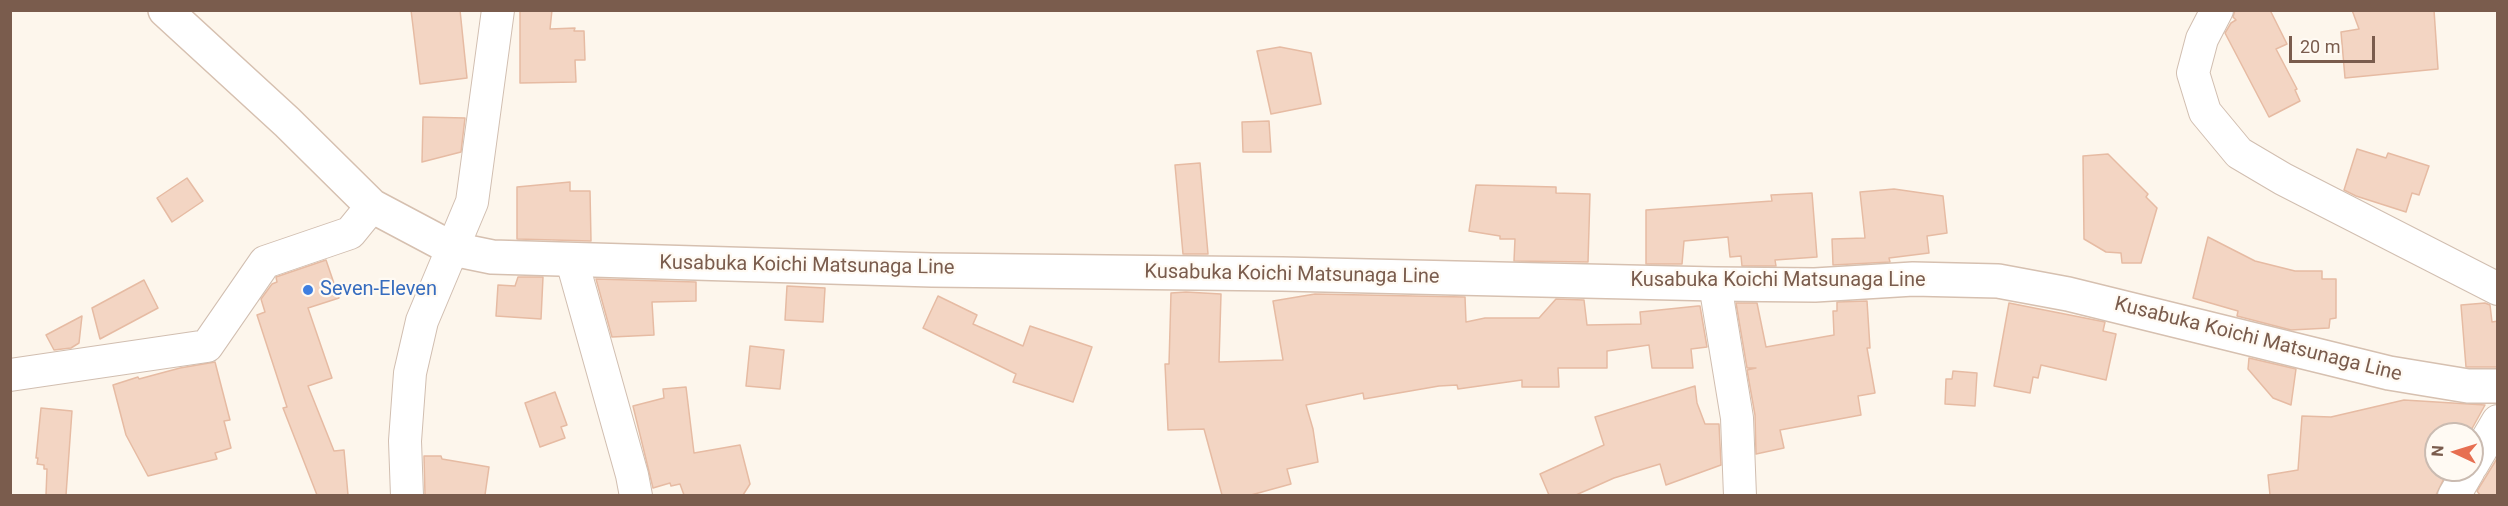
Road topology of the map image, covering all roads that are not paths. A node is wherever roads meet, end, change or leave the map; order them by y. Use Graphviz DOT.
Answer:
graph roads {
  1 [pos="165,10"];
  2 [pos="498,10"];
  3 [pos="2217,10"];
  4 [pos="372,206"];
  5 [pos="453,249"];
  6 [pos="572,261"];
  7 [pos="1714,284"];
  8 [pos="2498,289"];
  9 [pos="10,375"];
  10 [pos="2498,386"];
  11 [pos="2498,422"];
  12 [pos="2484,445"];
  13 [pos="2462,482"];
  14 [pos="407,495"];
  15 [pos="636,495"];
  16 [pos="1740,495"];
  17 [pos="2454,495"];
  1 -- 4 [label="main road, Kusabuka Koichi Matsunaga Line"];
  2 -- 5 [label="street"];
  3 -- 8 [label="street"];
  4 -- 5 [label="main road, Kusabuka Koichi Matsunaga Line"];
  4 -- 9 [label="street"];
  5 -- 6 [label="main road, Kusabuka Koichi Matsunaga Line"];
  5 -- 14 [label="street"];
  6 -- 7 [label="main road, Kusabuka Koichi Matsunaga Line"];
  6 -- 15 [label="street"];
  7 -- 10 [label="main road, Kusabuka Koichi Matsunaga Line"];
  7 -- 16 [label="street"];
  11 -- 12 [label="street"];
  13 -- 17 [label="street"];
}
